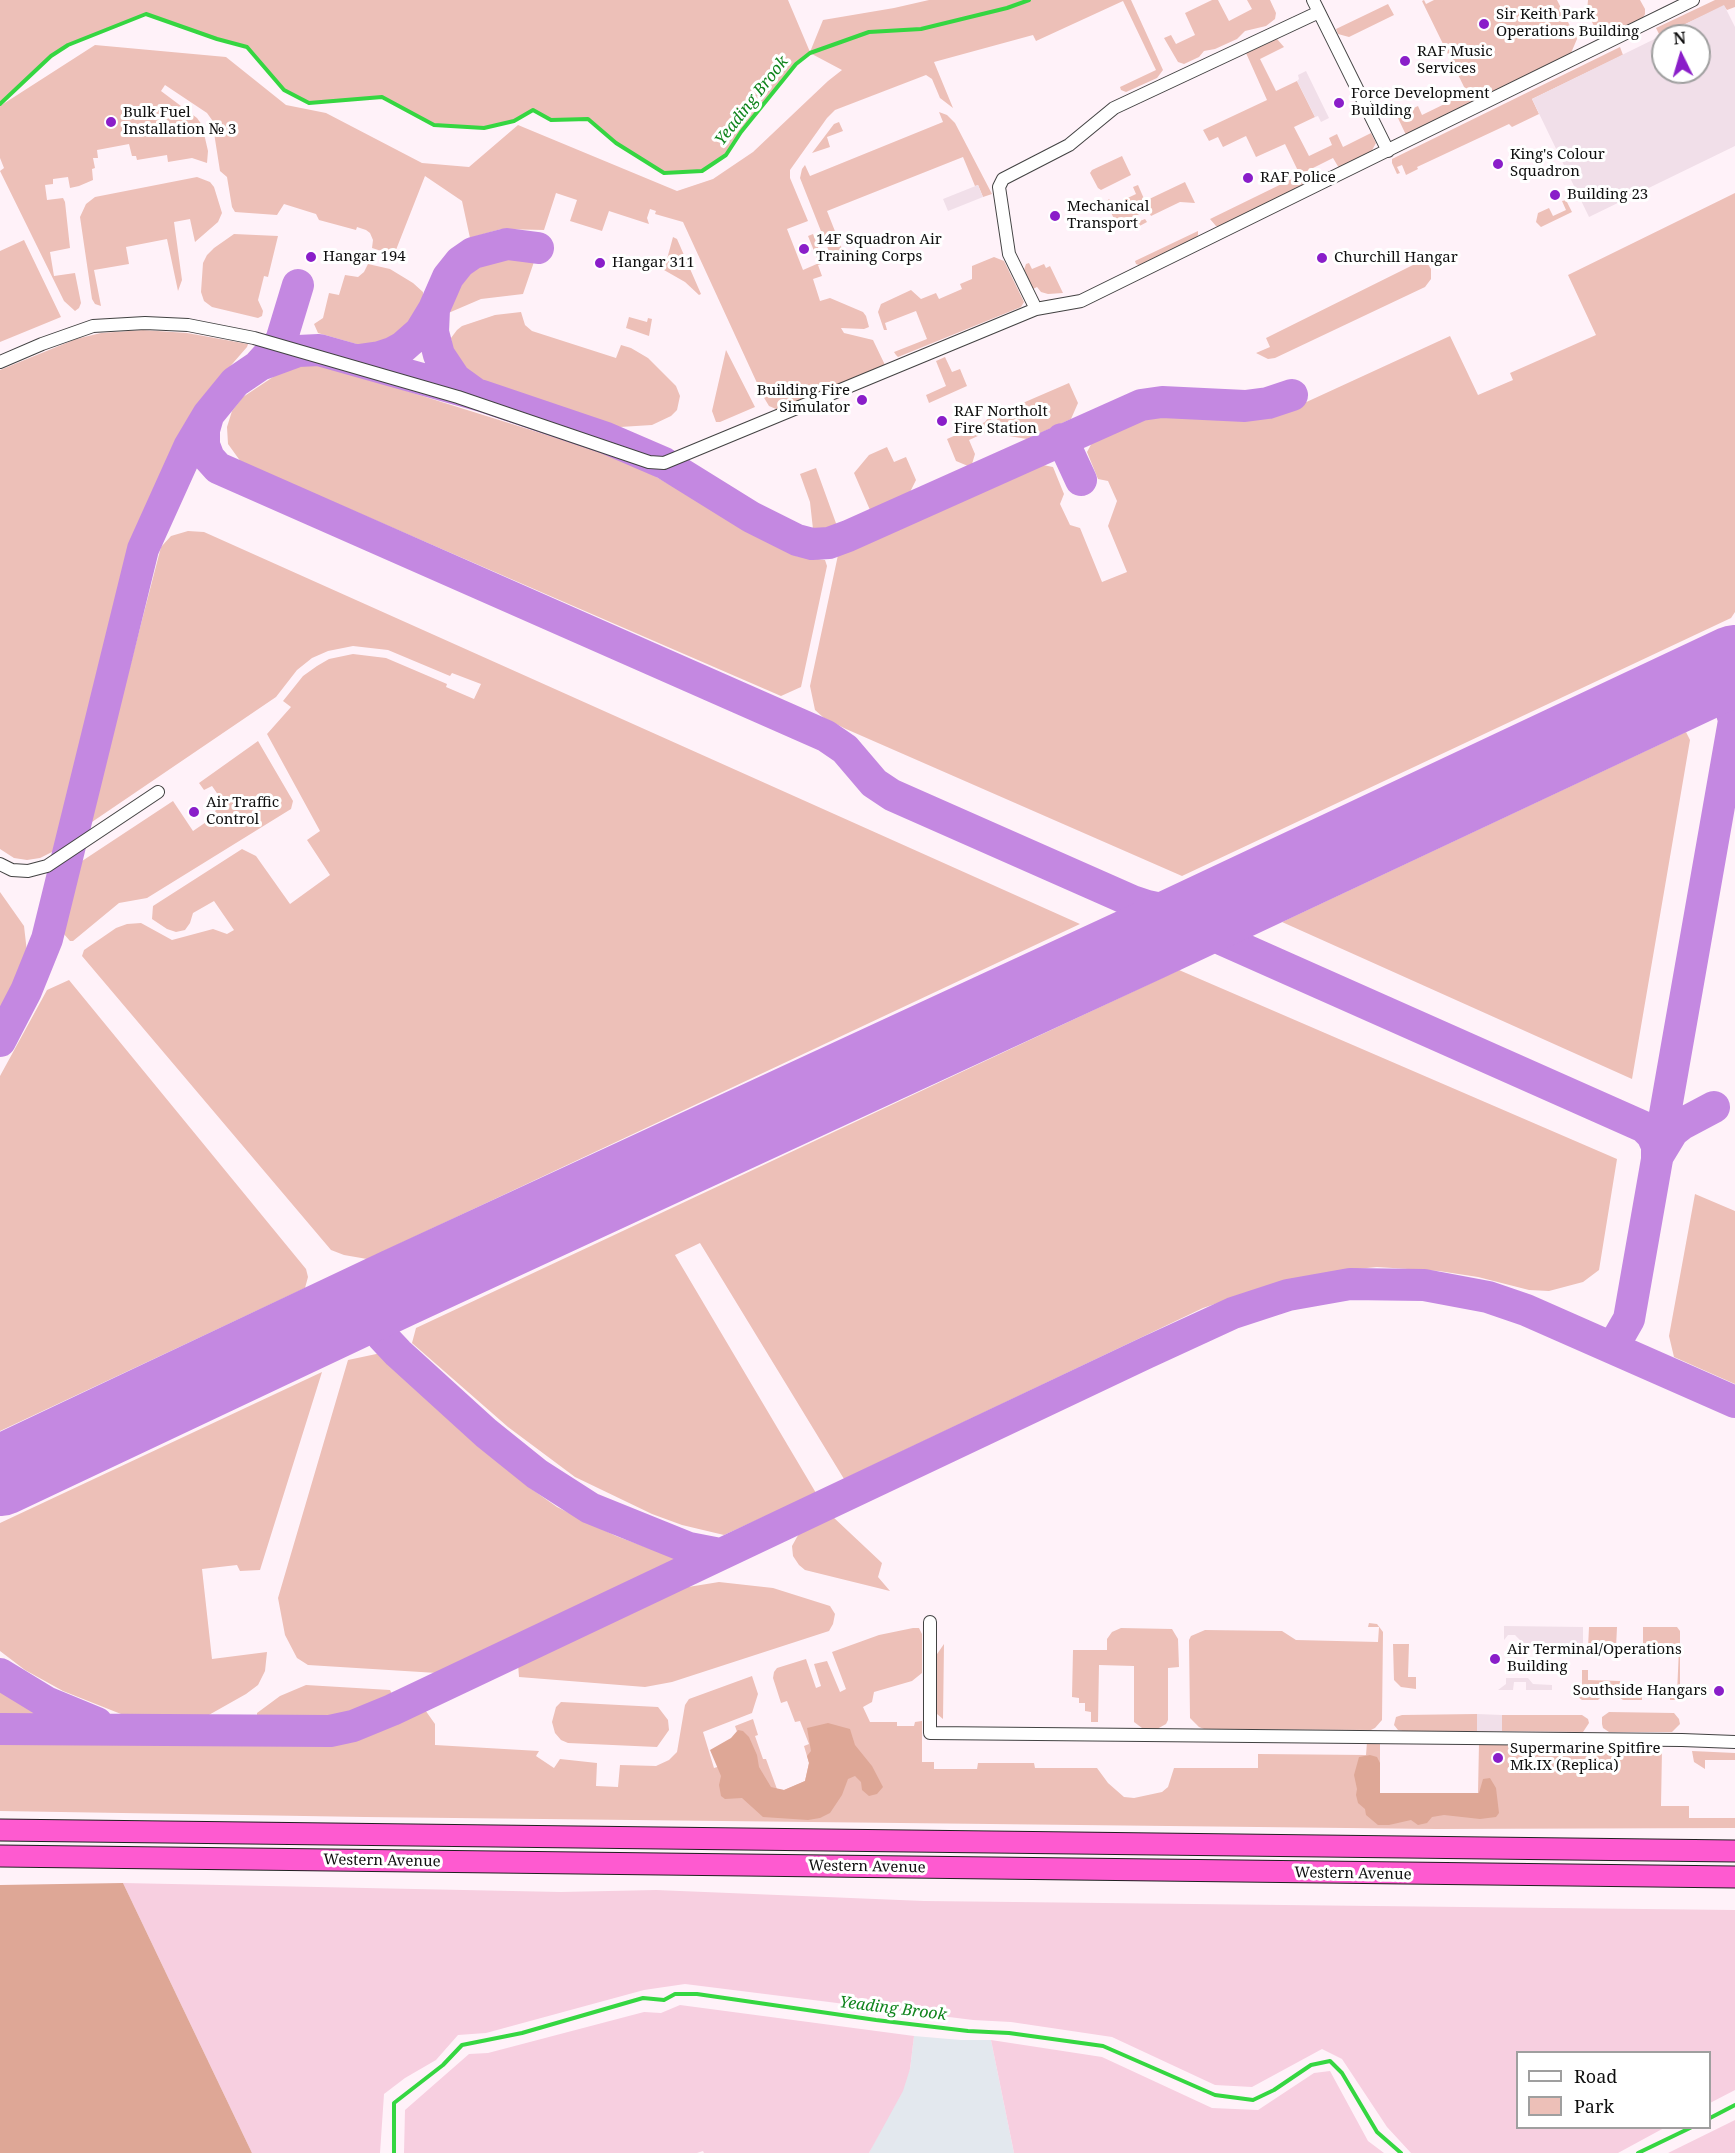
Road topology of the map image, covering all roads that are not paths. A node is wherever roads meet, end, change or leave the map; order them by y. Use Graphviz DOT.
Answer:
graph roads {
  1 [pos="1693,0"];
  2 [pos="1316,6"];
  3 [pos="1388,151"];
  4 [pos="1036,309"];
  5 [pos="0,362"];
  6 [pos="158,792"];
  7 [pos="0,864"];
  8 [pos="930,1622"];
  9 [pos="1735,1742"];
  10 [pos="0,1830"];
  11 [pos="1735,1851"];
  12 [pos="0,1856"];
  13 [pos="1735,1877"];
  1 -- 3 [label="street"];
  2 -- 3 [label="street"];
  2 -- 4 [label="street"];
  3 -- 4 [label="street"];
  4 -- 5 [label="street"];
  6 -- 7 [label="street"];
  8 -- 9 [label="street"];
  10 -- 11 [label="highway, Western Avenue"];
  12 -- 13 [label="highway, Western Avenue"];
}
